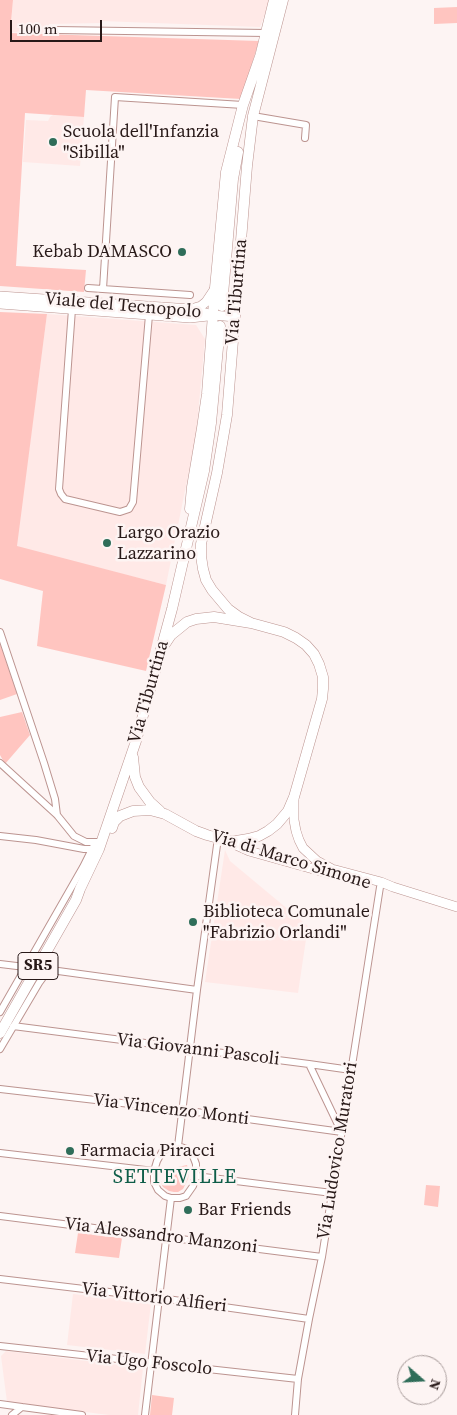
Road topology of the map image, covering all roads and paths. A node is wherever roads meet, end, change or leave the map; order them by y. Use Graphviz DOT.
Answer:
graph roads {
  1 [pos="274,0"];
  2 [pos="283,0"];
  3 [pos="55,30"];
  4 [pos="266,33"];
  5 [pos="263,48"];
  6 [pos="243,105"];
  7 [pos="253,116"];
  8 [pos="305,138"];
  9 [pos="88,288"];
  10 [pos="215,288"];
  11 [pos="103,289"];
  12 [pos="151,292"];
  13 [pos="190,295"];
  14 [pos="0,296"];
  15 [pos="0,304"];
  16 [pos="222,306"];
  17 [pos="72,309"];
  18 [pos="150,310"];
  19 [pos="191,313"];
  20 [pos="213,315"];
  21 [pos="235,317"];
  22 [pos="220,326"];
  23 [pos="211,337"];
  24 [pos="190,534"];
  25 [pos="252,624"];
  26 [pos="0,632"];
  27 [pos="161,651"];
  28 [pos="136,741"];
  29 [pos="0,763"];
  30 [pos="294,797"];
  31 [pos="165,814"];
  32 [pos="57,815"];
  33 [pos="0,836"];
  34 [pos="222,839"];
  35 [pos="99,844"];
  36 [pos="380,887"];
  37 [pos="393,887"];
  38 [pos="76,900"];
  39 [pos="457,907"];
  40 [pos="0,964"];
  41 [pos="25,967"];
  42 [pos="197,990"];
  43 [pos="0,1012"];
  44 [pos="13,1026"];
  45 [pos="0,1033"];
  46 [pos="190,1048"];
  47 [pos="0,1049"];
  48 [pos="309,1064"];
  49 [pos="351,1070"];
  50 [pos="0,1089"];
  51 [pos="182,1110"];
  52 [pos="342,1132"];
  53 [pos="178,1146"];
  54 [pos="0,1153"];
  55 [pos="154,1172"];
  56 [pos="196,1176"];
  57 [pos="332,1193"];
  58 [pos="171,1198"];
  59 [pos="0,1216"];
  60 [pos="167,1237"];
  61 [pos="322,1257"];
  62 [pos="0,1279"];
  63 [pos="160,1298"];
  64 [pos="309,1319"];
  65 [pos="0,1346"];
  66 [pos="152,1363"];
  67 [pos="298,1379"];
  68 [pos="0,1404"];
  69 [pos="22,1407"];
  70 [pos="12,1415"];
  71 [pos="82,1415"];
  72 [pos="145,1415"];
  73 [pos="295,1415"];
  1 -- 4 [label="main road, Via Tiburtina"];
  2 -- 7 [label="main road, Via Tiburtina"];
  3 -- 4 [label="street"];
  4 -- 5 [label="main road, Via Tiburtina"];
  5 -- 6 [label="main road"];
  5 -- 16 [label="main road, Via Tiburtina"];
  6 -- 10 [label="main road"];
  6 -- 11 [label="street"];
  7 -- 8 [label="street"];
  7 -- 21 [label="main road, Via Tiburtina"];
  9 -- 11 [label="street"];
  10 -- 19 [label="main road"];
  10 -- 20 [label="main road"];
  11 -- 12 [label="street"];
  12 -- 13 [label="street"];
  12 -- 18 [label="street"];
  14 -- 18 [label="main road, Viale del Tecnopolo"];
  15 -- 17 [label="main road, Viale del Tecnopolo"];
  17 -- 18 [label="main road, Viale del Tecnopolo"];
  17 -- 18 [label="street"];
  18 -- 19 [label="main road, Viale del Tecnopolo"];
  19 -- 20 [label="main road, Viale del Tecnopolo"];
  19 -- 23 [label="main road"];
  20 -- 21 [label="main road, Viale del Tecnopolo"];
  20 -- 23 [label="main road"];
  21 -- 25 [label="main road, Via Tiburtina"];
  22 -- 24 [label="main road, Via Tiburtina"];
  23 -- 24 [label="main road"];
  24 -- 27 [label="main road, Via Tiburtina"];
  25 -- 27 [label="main road"];
  25 -- 30 [label="main road"];
  26 -- 32 [label="street"];
  27 -- 28 [label="main road, Via Tiburtina"];
  28 -- 31 [label="main road, Via di Marco Simone"];
  28 -- 35 [label="main road, Via Tiburtina"];
  29 -- 32 [label="street"];
  30 -- 34 [label="main road"];
  30 -- 37 [label="main road, Via di Marco Simone"];
  31 -- 34 [label="main road, Via di Marco Simone"];
  31 -- 38 [label="main road, Via di Marco Simone"];
  32 -- 35 [label="street"];
  33 -- 35 [label="street"];
  34 -- 36 [label="main road, Via di Marco Simone"];
  34 -- 42 [label="street"];
  35 -- 38 [label="main road, Via Tiburtina"];
  35 -- 41 [label="street"];
  36 -- 37 [label="main road, Via di Marco Simone"];
  36 -- 49 [label="street, Via Ludovico Muratori"];
  37 -- 39 [label="main road, Via di Marco Simone"];
  38 -- 45 [label="main road, Via Tiburtina / SR5"];
  40 -- 41 [label="street"];
  41 -- 43 [label="street"];
  42 -- 44 [label="street"];
  42 -- 46 [label="street"];
  44 -- 46 [label="street, Via Giovanni Pascoli"];
  44 -- 47 [label="street"];
  46 -- 48 [label="street, Via Giovanni Pascoli"];
  46 -- 51 [label="street"];
  48 -- 49 [label="street, Via Giovanni Pascoli"];
  48 -- 52 [label="street"];
  49 -- 52 [label="street, Via Ludovico Muratori"];
  50 -- 51 [label="street, Via Vincenzo Monti"];
  51 -- 52 [label="street, Via Vincenzo Monti"];
  51 -- 53 [label="street"];
  52 -- 57 [label="street, Via Ludovico Muratori"];
  53 -- 55 [label="street"];
  53 -- 56 [label="street"];
  54 -- 55 [label="street"];
  55 -- 58 [label="street"];
  56 -- 57 [label="street"];
  56 -- 58 [label="street"];
  57 -- 61 [label="street, Via Ludovico Muratori"];
  58 -- 60 [label="street"];
  59 -- 60 [label="street, Via Alessandro Manzoni"];
  60 -- 61 [label="street, Via Alessandro Manzoni"];
  60 -- 63 [label="street"];
  61 -- 64 [label="street, Via Ludovico Muratori"];
  62 -- 63 [label="street, Via Vittorio Alfieri"];
  63 -- 64 [label="street, Via Vittorio Alfieri"];
  63 -- 66 [label="street"];
  64 -- 67 [label="street, Via Ludovico Muratori"];
  65 -- 66 [label="street, Via Ugo Foscolo"];
  66 -- 67 [label="street, Via Ugo Foscolo"];
  66 -- 72 [label="street"];
  67 -- 73 [label="street, Via Ludovico Muratori"];
  68 -- 69 [label="street"];
  69 -- 70 [label="street"];
  69 -- 71 [label="street"];
}
